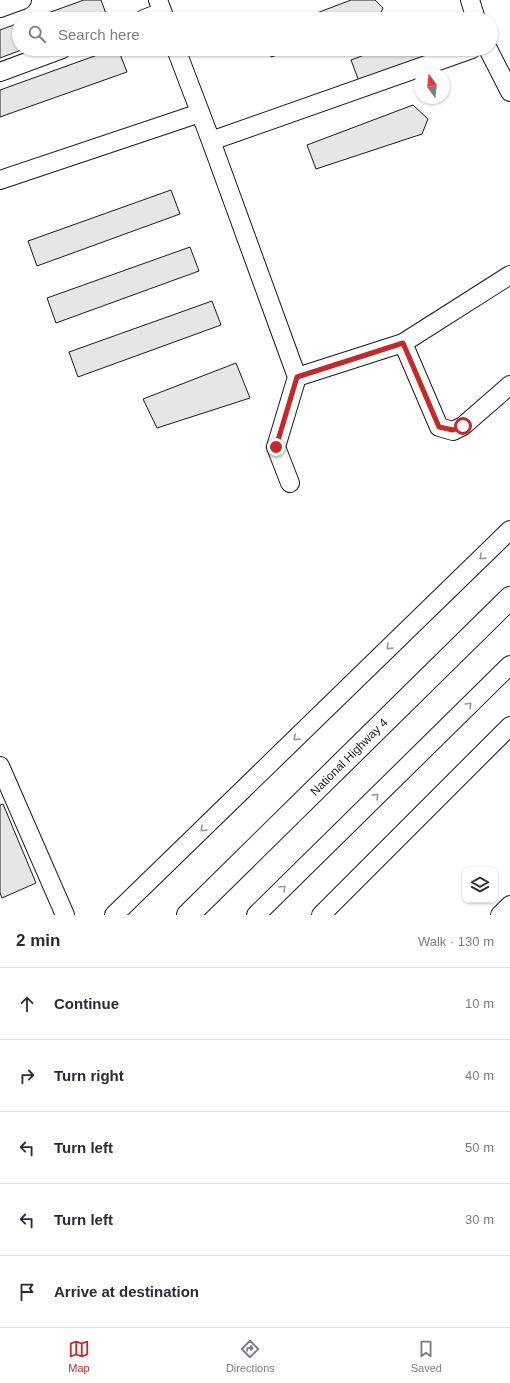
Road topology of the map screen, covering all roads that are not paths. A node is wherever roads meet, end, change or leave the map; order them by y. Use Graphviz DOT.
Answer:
graph roads {
  1 [pos="22,0"];
  2 [pos="470,0"];
  3 [pos="0,8"];
  4 [pos="474,12"];
  5 [pos="43,56"];
  6 [pos="179,56"];
  7 [pos="452,56"];
  8 [pos="492,56"];
  9 [pos="0,72"];
  10 [pos="510,92"];
  11 [pos="200,113"];
  12 [pos="211,141"];
  13 [pos="0,180"];
  14 [pos="510,275"];
  15 [pos="403,343"];
  16 [pos="297,377"];
  17 [pos="510,385"];
  18 [pos="290,483"];
  19 [pos="510,530"];
  20 [pos="510,598"];
  21 [pos="510,665"];
  22 [pos="510,726"];
  23 [pos="0,766"];
  24 [pos="510,905"];
  25 [pos="65,915"];
  26 [pos="114,915"];
  27 [pos="188,915"];
  28 [pos="256,915"];
  29 [pos="321,915"];
  30 [pos="500,915"];
  1 -- 3 [label="street"];
  2 -- 4 [label="street"];
  5 -- 9 [label="street"];
  6 -- 11 [label="street"];
  7 -- 12 [label="street"];
  8 -- 10 [label="street"];
  11 -- 12 [label="street"];
  11 -- 13 [label="street"];
  12 -- 16 [label="street"];
  14 -- 15 [label="street"];
  15 -- 16 [label="street"];
  15 -- 17 [label="street"];
  16 -- 18 [label="street"];
  19 -- 26 [label="street, one-way"];
  20 -- 27 [label="highway, National Highway 4"];
  28 -- 21 [label="street, one-way"];
  22 -- 29 [label="street"];
  23 -- 25 [label="street"];
  24 -- 30 [label="street"];
}
